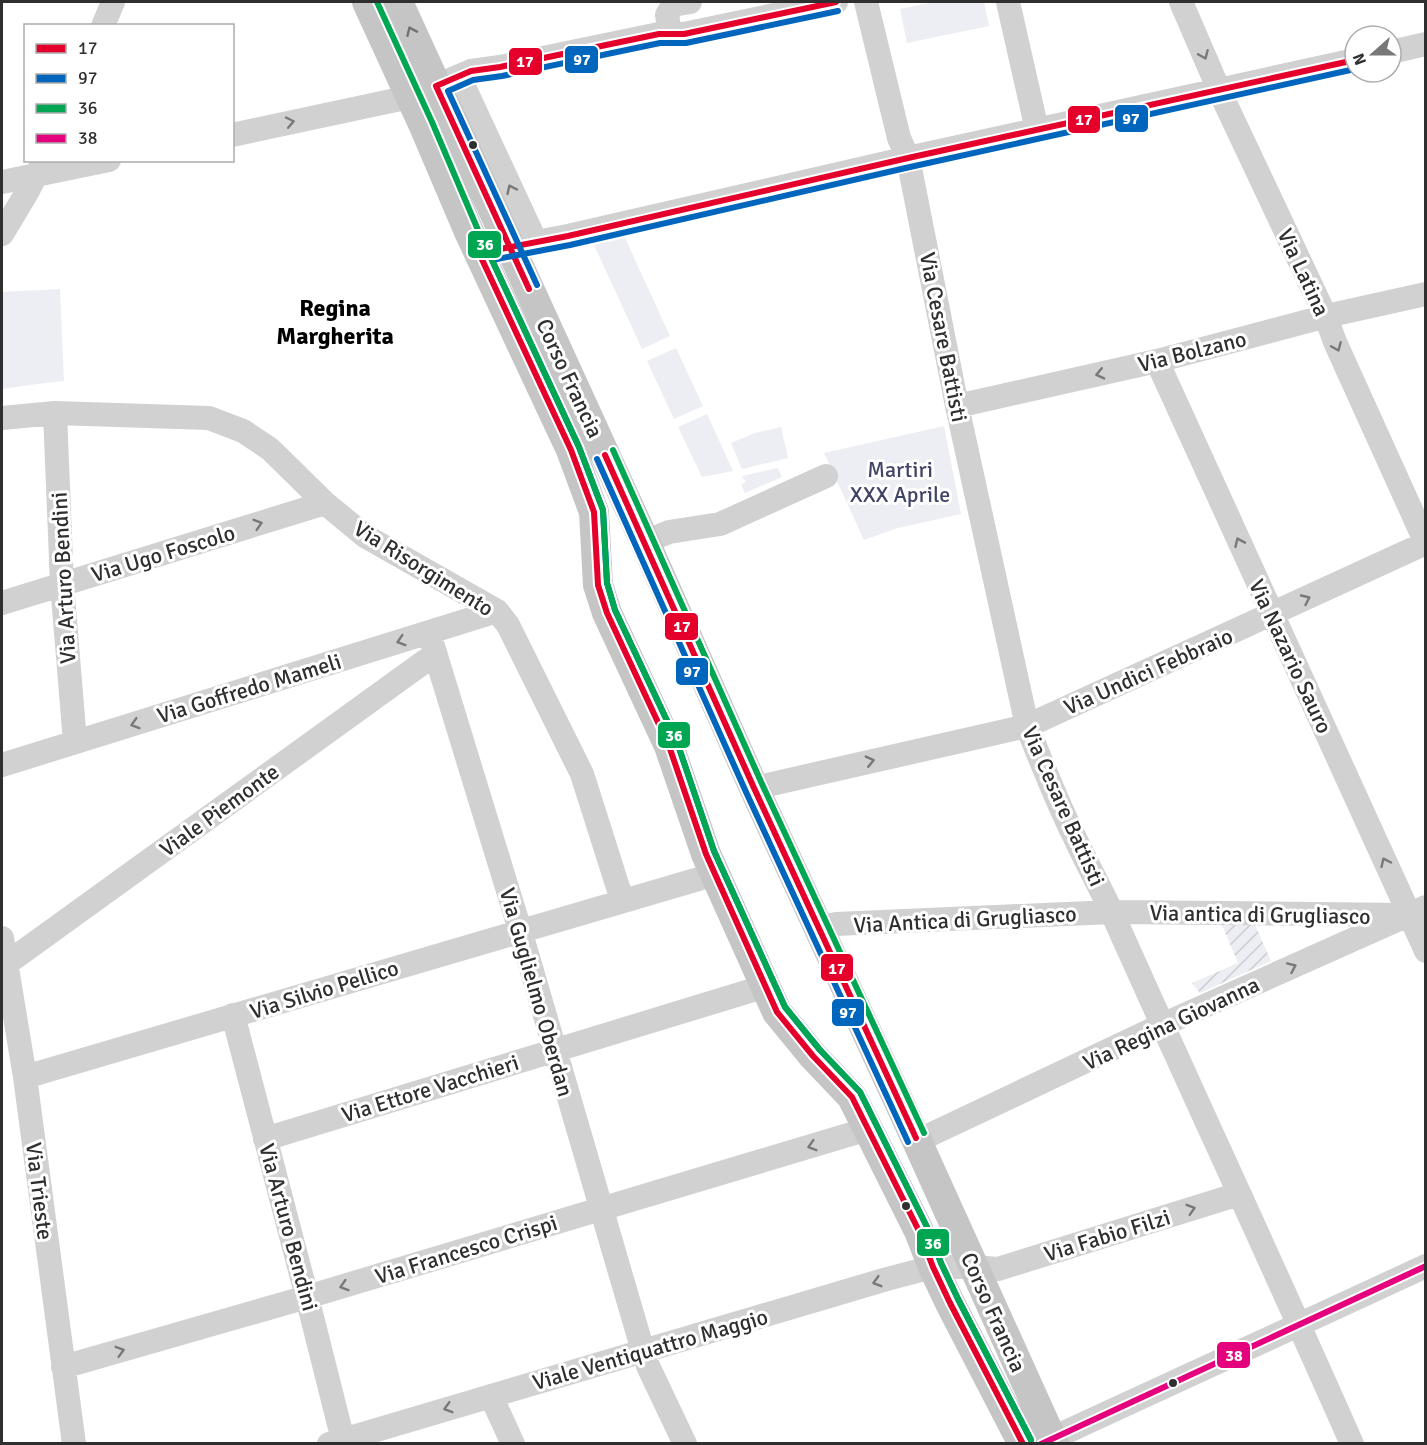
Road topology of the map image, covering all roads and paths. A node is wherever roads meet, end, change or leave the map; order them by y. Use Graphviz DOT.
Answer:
graph roads {
  1 [pos="113,2"];
  2 [pos="367,2"];
  3 [pos="398,2"];
  4 [pos="690,2"];
  5 [pos="836,2"];
  6 [pos="866,2"];
  7 [pos="883,2"];
  8 [pos="1008,2"];
  9 [pos="1181,2"];
  10 [pos="104,24"];
  11 [pos="670,34"];
  12 [pos="1425,44"];
  13 [pos="1403,49"];
  14 [pos="881,59"];
  15 [pos="1343,63"];
  16 [pos="435,86"];
  17 [pos="1219,90"];
  18 [pos="1037,130"];
  19 [pos="234,135"];
  20 [pos="908,159"];
  21 [pos="101,162"];
  22 [pos="40,167"];
  23 [pos="2,182"];
  24 [pos="2,234"];
  25 [pos="523,245"];
  26 [pos="479,253"];
  27 [pos="1425,294"];
  28 [pos="1326,317"];
  29 [pos="1157,361"];
  30 [pos="957,406"];
  31 [pos="54,413"];
  32 [pos="2,418"];
  33 [pos="826,476"];
  34 [pos="325,503"];
  35 [pos="645,542"];
  36 [pos="1425,543"];
  37 [pos="62,584"];
  38 [pos="2,603"];
  39 [pos="497,611"];
  40 [pos="1272,615"];
  41 [pos="432,643"];
  42 [pos="1027,726"];
  43 [pos="75,742"];
  44 [pos="2,765"];
  45 [pos="754,789"];
  46 [pos="702,878"];
  47 [pos="622,900"];
  48 [pos="1417,911"];
  49 [pos="1112,912"];
  50 [pos="818,927"];
  51 [pos="520,930"];
  52 [pos="2,938"];
  53 [pos="1425,951"];
  54 [pos="4,964"];
  55 [pos="766,986"];
  56 [pos="233,1016"];
  57 [pos="1162,1025"];
  58 [pos="555,1050"];
  59 [pos="26,1077"];
  60 [pos="868,1129"];
  61 [pos="265,1139"];
  62 [pos="917,1141"];
  63 [pos="1239,1194"];
  64 [pos="601,1209"];
  65 [pos="1425,1266"];
  66 [pos="933,1267"];
  67 [pos="974,1267"];
  68 [pos="307,1297"];
  69 [pos="1299,1323"];
  70 [pos="643,1351"];
  71 [pos="63,1367"];
  72 [pos="491,1396"];
  73 [pos="1061,1439"];
  74 [pos="338,1442"];
  75 [pos="74,1443"];
  76 [pos="513,1443"];
  77 [pos="685,1443"];
  78 [pos="1023,1443"];
  79 [pos="1352,1443"];
  1 -- 10 [label="street"];
  2 -- 16 [label="main road, Corso Francia"];
  16 -- 3 [label="main road, Corso Francia, one-way"];
  4 -- 11 [label="street"];
  5 -- 11 [label="street"];
  6 -- 14 [label="street, Via Cesare Battisti"];
  7 -- 14 [label="street"];
  8 -- 18 [label="street"];
  9 -- 17 [label="street, Via Latina, one-way"];
  11 -- 16 [label="street"];
  12 -- 13 [label="street"];
  14 -- 20 [label="street, Via Cesare Battisti"];
  15 -- 17 [label="street"];
  19 -- 16 [label="street, one-way"];
  25 -- 16 [label="main road, Corso Francia, one-way"];
  16 -- 26 [label="main road, Corso Francia"];
  17 -- 18 [label="street"];
  17 -- 28 [label="street, Via Latina"];
  18 -- 20 [label="street"];
  20 -- 25 [label="street"];
  20 -- 30 [label="street, Via Cesare Battisti"];
  21 -- 22 [label="street"];
  22 -- 23 [label="street"];
  22 -- 24 [label="street"];
  25 -- 26 [label="street"];
  25 -- 35 [label="main road, Corso Francia"];
  26 -- 55 [label="main road, Corso Francia"];
  27 -- 28 [label="street, Via Bolzano"];
  28 -- 29 [label="street, Via Bolzano"];
  28 -- 36 [label="street, Via Latina, one-way"];
  29 -- 30 [label="street, Via Bolzano, one-way"];
  40 -- 29 [label="street, Via Nazario Sauro, one-way"];
  30 -- 42 [label="street, Via Cesare Battisti"];
  31 -- 32 [label="street, Via Risorgimento"];
  31 -- 34 [label="street, Via Risorgimento"];
  31 -- 37 [label="street, Via Arturo Bendini"];
  33 -- 35 [label="street"];
  37 -- 34 [label="street, Via Ugo Foscolo, one-way"];
  34 -- 39 [label="street, Via Risorgimento"];
  35 -- 45 [label="main road, Corso Francia"];
  40 -- 36 [label="street, Via Undici Febbraio, one-way"];
  37 -- 38 [label="street, Via Ugo Foscolo"];
  37 -- 43 [label="street, Via Arturo Bendini"];
  39 -- 41 [label="street, Via Goffredo Mameli"];
  39 -- 47 [label="street, Via Risorgimento"];
  40 -- 42 [label="street, Via Undici Febbraio"];
  48 -- 40 [label="street, Via Nazario Sauro, one-way"];
  41 -- 43 [label="street, Via Goffredo Mameli, one-way"];
  41 -- 51 [label="street, Via Guglielmo Oberdan"];
  41 -- 54 [label="street, Viale Piemonte"];
  45 -- 42 [label="street, Via Undici Febbraio, one-way"];
  42 -- 49 [label="street, Via Cesare Battisti"];
  43 -- 44 [label="street, Via Goffredo Mameli"];
  45 -- 50 [label="main road, Corso Francia"];
  46 -- 47 [label="street"];
  47 -- 51 [label="street, Via Silvio Pellico"];
  48 -- 49 [label="street, Via antica di Grugliasco"];
  48 -- 53 [label="street, Via Nazario Sauro"];
  57 -- 48 [label="street, Via Regina Giovanna, one-way"];
  49 -- 50 [label="street, Via Antica di Grugliasco"];
  49 -- 57 [label="street, Via Cesare Battisti"];
  50 -- 62 [label="main road, Corso Francia"];
  51 -- 56 [label="street, Via Silvio Pellico"];
  51 -- 58 [label="street, Via Guglielmo Oberdan"];
  52 -- 54 [label="street, Via Trieste"];
  54 -- 59 [label="street, Via Trieste"];
  55 -- 58 [label="street, Via Ettore Vacchieri"];
  55 -- 60 [label="main road, Corso Francia"];
  56 -- 59 [label="street, Via Silvio Pellico"];
  56 -- 61 [label="street, Via Arturo Bendini"];
  57 -- 62 [label="street, Via Regina Giovanna"];
  57 -- 63 [label="street, Via Cesare Battisti"];
  58 -- 61 [label="street, Via Ettore Vacchieri"];
  58 -- 64 [label="street, Via Guglielmo Oberdan"];
  59 -- 71 [label="street, Via Trieste"];
  60 -- 64 [label="street, Via Francesco Crispi, one-way"];
  60 -- 66 [label="main road, Corso Francia"];
  61 -- 68 [label="street, Via Arturo Bendini"];
  62 -- 67 [label="main road, Corso Francia"];
  67 -- 63 [label="street, Via Fabio Filzi, one-way"];
  63 -- 69 [label="street, Via Cesare Battisti"];
  64 -- 68 [label="street, Via Francesco Crispi, one-way"];
  64 -- 70 [label="street, Via Guglielmo Oberdan"];
  65 -- 69 [label="street"];
  66 -- 67 [label="street, Viale Ventiquattro Maggio"];
  66 -- 70 [label="street, Viale Ventiquattro Maggio, one-way"];
  66 -- 78 [label="main road, Corso Francia"];
  67 -- 73 [label="main road, Corso Francia"];
  71 -- 68 [label="street, Via Francesco Crispi, one-way"];
  68 -- 74 [label="street, Via Arturo Bendini"];
  69 -- 73 [label="street"];
  69 -- 79 [label="street, Via Cesare Battisti"];
  70 -- 72 [label="street, Viale Ventiquattro Maggio"];
  70 -- 77 [label="street, Via Guglielmo Oberdan"];
  71 -- 75 [label="street, Via Trieste"];
  72 -- 74 [label="street, Viale Ventiquattro Maggio, one-way"];
  72 -- 76 [label="street"];
}
